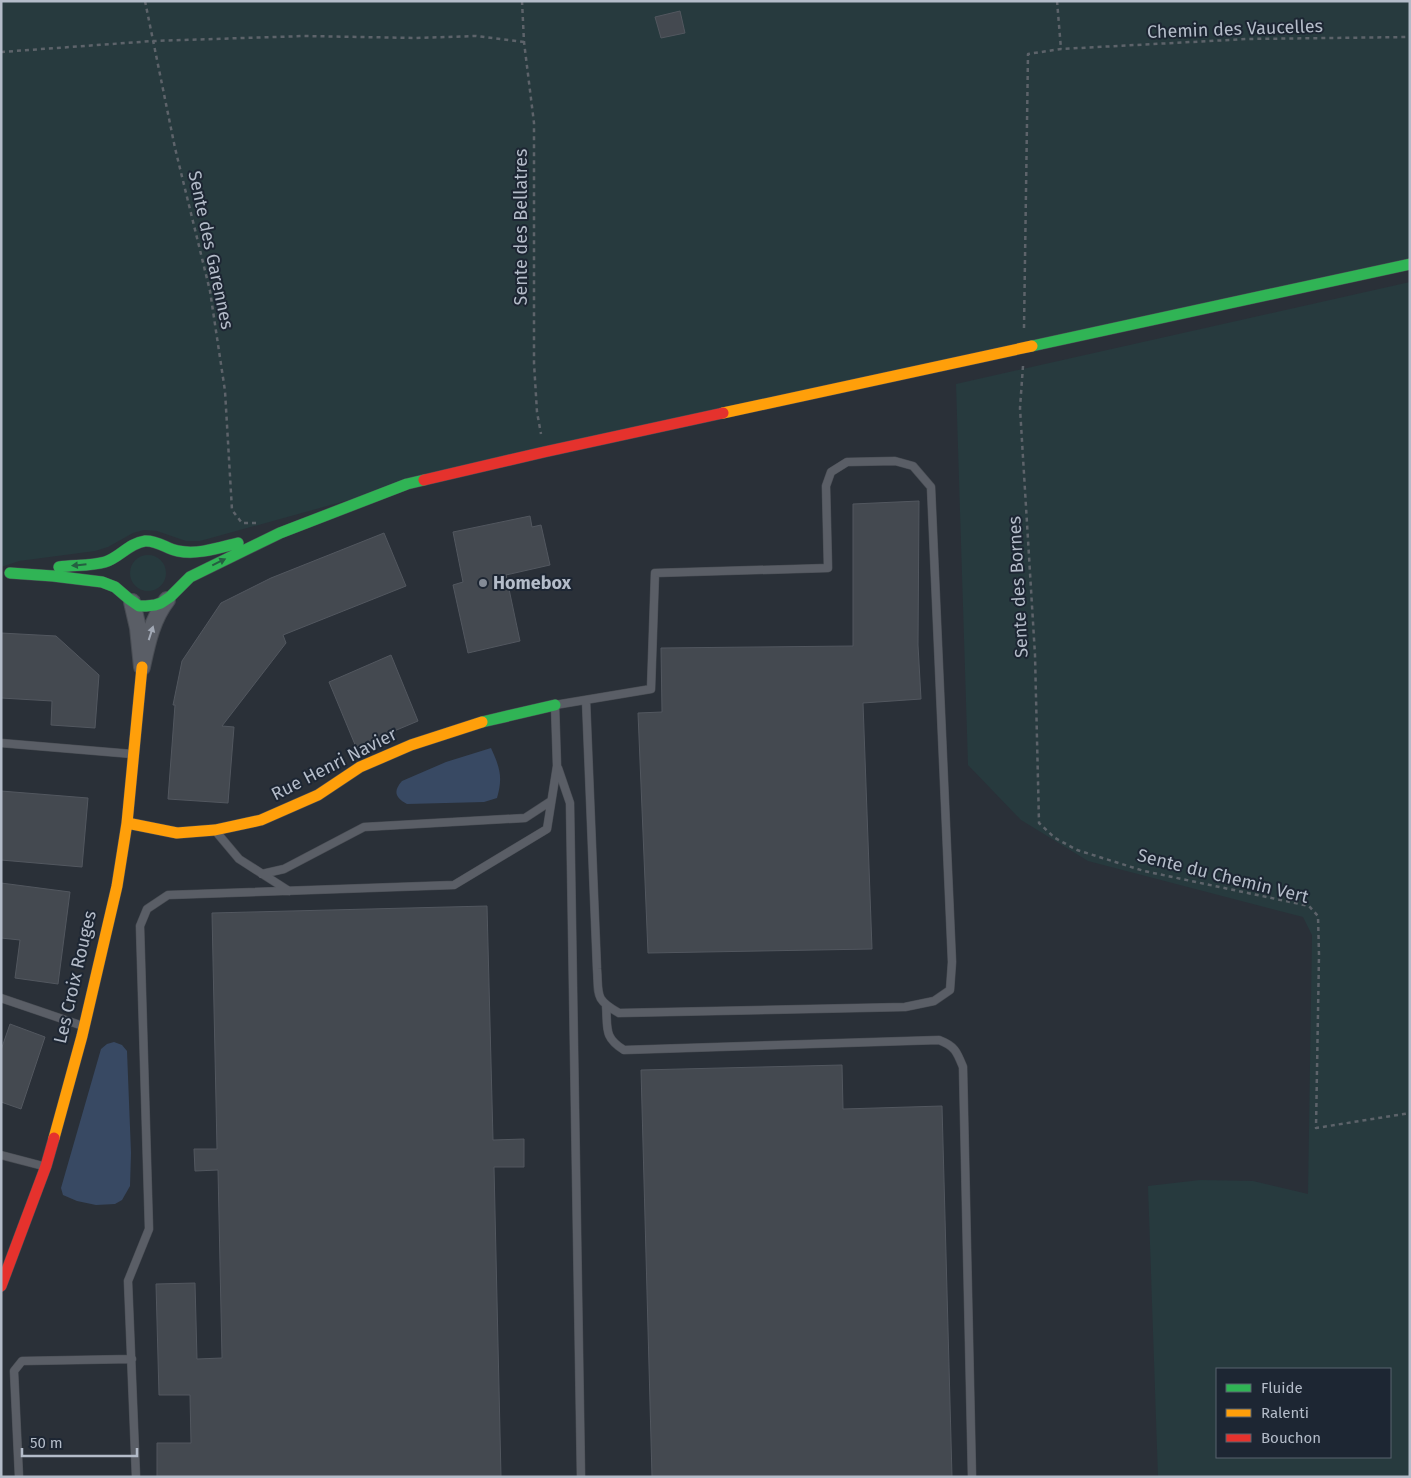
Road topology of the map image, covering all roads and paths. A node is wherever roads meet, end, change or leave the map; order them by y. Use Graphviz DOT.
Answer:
graph roads {
  1 [pos="145,1"];
  2 [pos="522,1"];
  3 [pos="1057,1"];
  4 [pos="1410,37"];
  5 [pos="153,41"];
  6 [pos="524,42"];
  7 [pos="1061,49"];
  8 [pos="1,52"];
  9 [pos="1410,264"];
  10 [pos="1024,349"];
  11 [pos="544,452"];
  12 [pos="280,533"];
  13 [pos="168,548"];
  14 [pos="124,551"];
  15 [pos="6,574"];
  16 [pos="172,594"];
  17 [pos="126,597"];
  18 [pos="142,667"];
  19 [pos="586,700"];
  20 [pos="555,705"];
  21 [pos="1,743"];
  22 [pos="134,754"];
  23 [pos="557,766"];
  24 [pos="551,801"];
  25 [pos="127,823"];
  26 [pos="1039,823"];
  27 [pos="215,830"];
  28 [pos="262,874"];
  29 [pos="289,891"];
  30 [pos="1,998"];
  31 [pos="606,1006"];
  32 [pos="85,1026"];
  33 [pos="1410,1114"];
  34 [pos="1,1155"];
  35 [pos="46,1166"];
  36 [pos="1,1286"];
  37 [pos="132,1359"];
  38 [pos="19,1477"];
  39 [pos="136,1477"];
  40 [pos="581,1477"];
  41 [pos="972,1477"];
  1 -- 5 [label="path, Sente des Garennes"];
  2 -- 6 [label="path, Sente des Bellatres"];
  3 -- 7 [label="path"];
  4 -- 7 [label="path, Chemin des Vaucelles"];
  5 -- 6 [label="path"];
  5 -- 8 [label="path"];
  5 -- 12 [label="path, Sente des Garennes"];
  6 -- 11 [label="path, Sente des Bellatres"];
  7 -- 10 [label="path, Chemin des Vaucelles"];
  9 -- 10 [label="street"];
  10 -- 11 [label="street"];
  10 -- 26 [label="path, Sente des Bornes"];
  11 -- 12 [label="street"];
  12 -- 13 [label="street"];
  16 -- 12 [label="street, one-way"];
  13 -- 14 [label="street"];
  13 -- 16 [label="street"];
  14 -- 15 [label="street, one-way"];
  14 -- 17 [label="street"];
  15 -- 17 [label="street"];
  16 -- 17 [label="street"];
  18 -- 16 [label="street, Les Croix Rouges, one-way"];
  17 -- 18 [label="street, Les Croix Rouges"];
  18 -- 22 [label="street, Les Croix Rouges"];
  19 -- 20 [label="lane"];
  19 -- 31 [label="lane"];
  19 -- 31 [label="lane"];
  20 -- 23 [label="lane"];
  20 -- 27 [label="street, Rue Henri Navier"];
  21 -- 22 [label="lane"];
  22 -- 25 [label="street, Les Croix Rouges"];
  23 -- 24 [label="lane"];
  23 -- 40 [label="lane"];
  24 -- 28 [label="lane"];
  24 -- 29 [label="lane"];
  25 -- 27 [label="street, Rue Henri Navier"];
  25 -- 32 [label="street, Les Croix Rouges"];
  26 -- 33 [label="path, Sente du Chemin Vert"];
  27 -- 28 [label="lane"];
  28 -- 29 [label="lane"];
  29 -- 37 [label="lane"];
  30 -- 32 [label="lane"];
  31 -- 41 [label="lane"];
  32 -- 35 [label="street, Les Croix Rouges"];
  34 -- 35 [label="lane"];
  35 -- 36 [label="street, Les Croix Rouges"];
  37 -- 38 [label="lane"];
  37 -- 39 [label="lane"];
}
